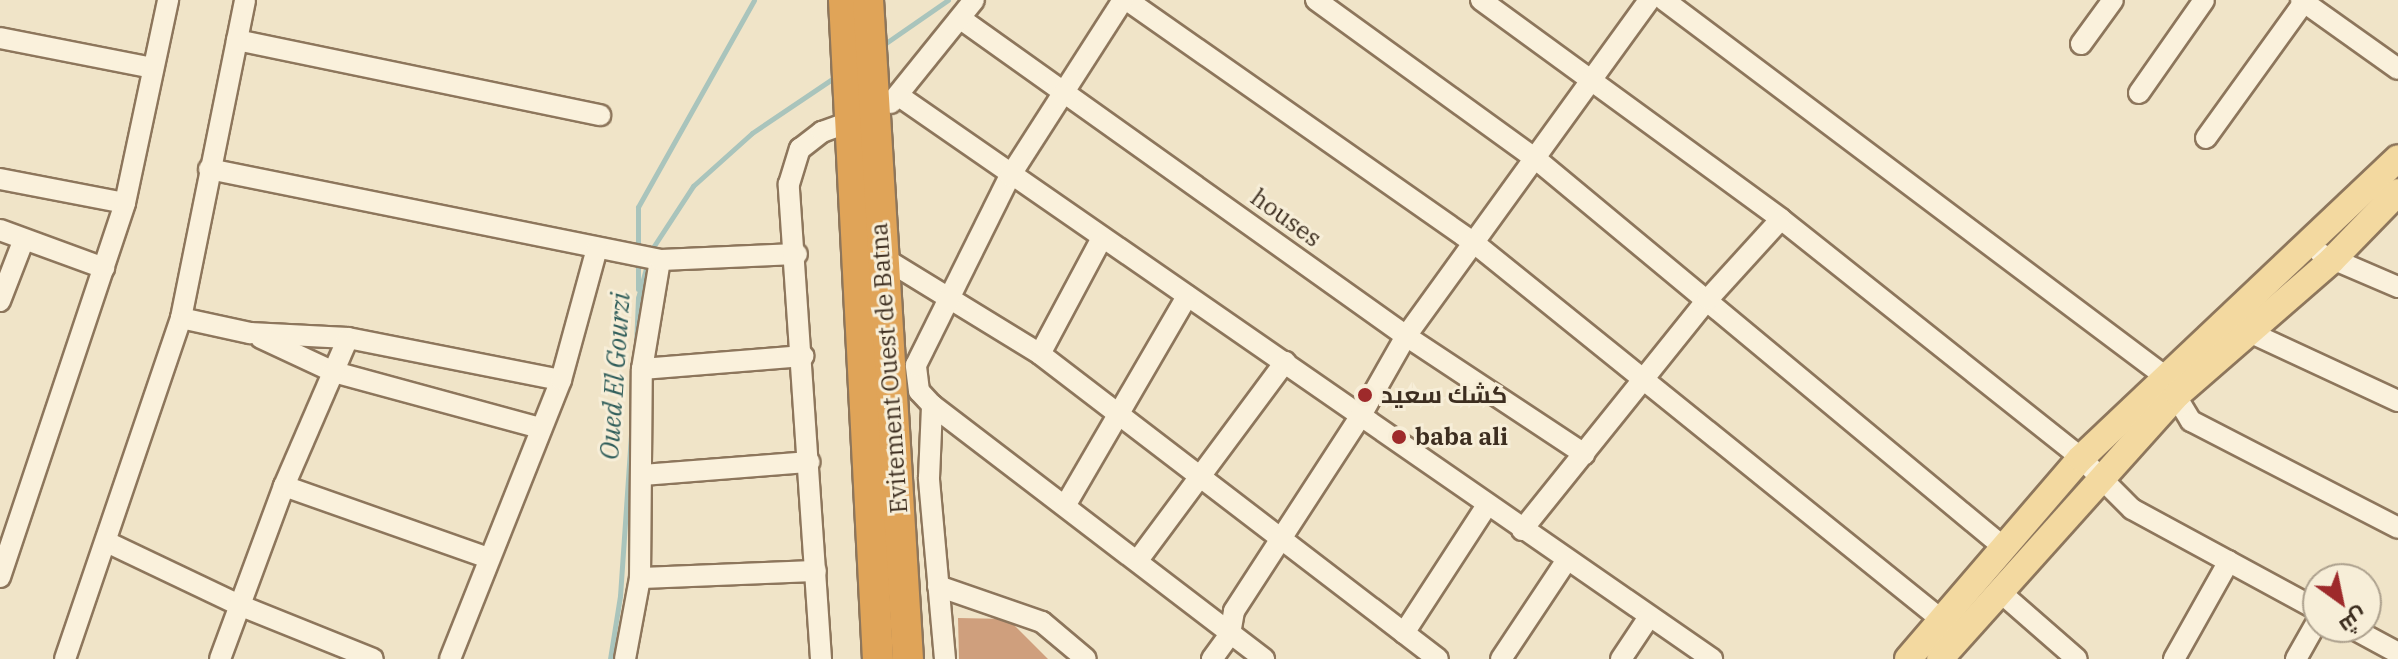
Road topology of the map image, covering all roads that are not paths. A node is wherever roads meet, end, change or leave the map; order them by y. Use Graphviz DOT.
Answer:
graph roads {
  1 [pos="168,0"];
  2 [pos="245,0"];
  3 [pos="974,0"];
  4 [pos="1125,0"];
  5 [pos="1316,0"];
  6 [pos="1481,0"];
  7 [pos="1649,0"];
  8 [pos="1664,0"];
  9 [pos="2113,0"];
  10 [pos="2204,0"];
  11 [pos="2303,1"];
  12 [pos="856,7"];
  13 [pos="961,19"];
  14 [pos="0,38"];
  15 [pos="237,40"];
  16 [pos="2081,44"];
  17 [pos="153,68"];
  18 [pos="2398,69"];
  19 [pos="1592,82"];
  20 [pos="1064,90"];
  21 [pos="2139,93"];
  22 [pos="899,96"];
  23 [pos="862,103"];
  24 [pos="600,115"];
  25 [pos="2206,138"];
  26 [pos="2398,158"];
  27 [pos="1536,159"];
  28 [pos="209,169"];
  29 [pos="1010,176"];
  30 [pos="0,179"];
  31 [pos="2398,192"];
  32 [pos="125,203"];
  33 [pos="1781,219"];
  34 [pos="0,230"];
  35 [pos="1102,238"];
  36 [pos="24,239"];
  37 [pos="1473,242"];
  38 [pos="597,248"];
  39 [pos="2320,253"];
  40 [pos="797,254"];
  41 [pos="882,257"];
  42 [pos="654,259"];
  43 [pos="104,268"];
  44 [pos="2398,287"];
  45 [pos="950,295"];
  46 [pos="1187,296"];
  47 [pos="1708,299"];
  48 [pos="0,301"];
  49 [pos="181,318"];
  50 [pos="2247,331"];
  51 [pos="250,333"];
  52 [pos="1406,336"];
  53 [pos="348,338"];
  54 [pos="1040,354"];
  55 [pos="803,356"];
  56 [pos="1285,362"];
  57 [pos="642,369"];
  58 [pos="334,372"];
  59 [pos="561,380"];
  60 [pos="1645,383"];
  61 [pos="2170,384"];
  62 [pos="903,387"];
  63 [pos="2398,401"];
  64 [pos="932,405"];
  65 [pos="1117,414"];
  66 [pos="1360,417"];
  67 [pos="540,428"];
  68 [pos="1584,454"];
  69 [pos="2081,458"];
  70 [pos="809,462"];
  71 [pos="643,475"];
  72 [pos="1200,477"];
  73 [pos="2101,481"];
  74 [pos="284,486"];
  75 [pos="1487,505"];
  76 [pos="1065,506"];
  77 [pos="9,526"];
  78 [pos="2398,528"];
  79 [pos="1522,530"];
  80 [pos="1282,541"];
  81 [pos="109,543"];
  82 [pos="2001,545"];
  83 [pos="488,558"];
  84 [pos="1138,560"];
  85 [pos="1566,561"];
  86 [pos="2229,561"];
  87 [pos="816,571"];
  88 [pos="0,577"];
  89 [pos="640,578"];
  90 [pos="938,586"];
  91 [pos="1999,591"];
  92 [pos="2302,601"];
  93 [pos="239,605"];
  94 [pos="1649,617"];
  95 [pos="1949,626"];
  96 [pos="1404,633"];
  97 [pos="1230,634"];
  98 [pos="2380,643"];
  99 [pos="2398,653"];
  100 [pos="65,659"];
  101 [pos="220,659"];
  102 [pos="373,659"];
  103 [pos="450,659"];
  104 [pos="625,659"];
  105 [pos="821,659"];
  106 [pos="878,659"];
  107 [pos="908,659"];
  108 [pos="945,659"];
  109 [pos="1086,659"];
  110 [pos="1212,659"];
  111 [pos="1264,659"];
  112 [pos="1438,659"];
  113 [pos="1501,659"];
  114 [pos="1621,659"];
  115 [pos="1712,659"];
  116 [pos="1908,659"];
  117 [pos="1940,659"];
  118 [pos="2077,659"];
  119 [pos="2174,659"];
  1 -- 17 [label="street"];
  2 -- 15 [label="street"];
  3 -- 13 [label="street"];
  4 -- 20 [label="street"];
  4 -- 37 [label="street"];
  5 -- 27 [label="street"];
  6 -- 19 [label="street"];
  7 -- 19 [label="street"];
  8 -- 61 [label="street"];
  9 -- 16 [label="street"];
  10 -- 21 [label="street"];
  11 -- 18 [label="street"];
  11 -- 25 [label="street"];
  12 -- 23 [label="highway"];
  13 -- 20 [label="street, houses"];
  13 -- 22 [label="street"];
  14 -- 17 [label="street"];
  15 -- 24 [label="street"];
  15 -- 28 [label="street"];
  17 -- 32 [label="street"];
  19 -- 27 [label="street"];
  19 -- 33 [label="street"];
  20 -- 29 [label="street"];
  20 -- 52 [label="street, houses"];
  22 -- 23 [label="street"];
  22 -- 29 [label="street"];
  23 -- 40 [label="street"];
  23 -- 41 [label="highway, Evitement Ouest de Batna"];
  23 -- 106 [label="highway, Evitement Ouest de Batna"];
  26 -- 39 [label="main road"];
  27 -- 37 [label="street"];
  27 -- 47 [label="street"];
  28 -- 38 [label="street"];
  28 -- 49 [label="street"];
  29 -- 35 [label="street"];
  29 -- 45 [label="street"];
  30 -- 32 [label="street"];
  31 -- 39 [label="main road"];
  32 -- 43 [label="street"];
  33 -- 47 [label="street"];
  33 -- 69 [label="street"];
  34 -- 36 [label="street"];
  35 -- 46 [label="street"];
  35 -- 54 [label="street"];
  36 -- 43 [label="street"];
  36 -- 48 [label="street"];
  37 -- 52 [label="street"];
  37 -- 60 [label="street"];
  38 -- 42 [label="street"];
  38 -- 59 [label="street"];
  39 -- 44 [label="street"];
  39 -- 50 [label="main road"];
  39 -- 61 [label="main road"];
  40 -- 42 [label="street"];
  40 -- 55 [label="street"];
  41 -- 45 [label="street"];
  41 -- 62 [label="highway, Evitement Ouest de Batna"];
  42 -- 57 [label="street"];
  43 -- 77 [label="street"];
  45 -- 54 [label="street"];
  45 -- 62 [label="street"];
  46 -- 56 [label="street"];
  46 -- 65 [label="street"];
  47 -- 60 [label="street"];
  47 -- 82 [label="street"];
  49 -- 51 [label="street"];
  49 -- 81 [label="street"];
  50 -- 61 [label="main road"];
  50 -- 63 [label="street"];
  51 -- 53 [label="street"];
  51 -- 58 [label="street"];
  52 -- 66 [label="street"];
  52 -- 68 [label="street, houses"];
  53 -- 58 [label="street"];
  53 -- 59 [label="street"];
  54 -- 65 [label="street"];
  55 -- 57 [label="street"];
  55 -- 70 [label="street"];
  56 -- 66 [label="street"];
  56 -- 72 [label="street"];
  57 -- 71 [label="street"];
  58 -- 67 [label="street"];
  58 -- 74 [label="street"];
  59 -- 67 [label="street"];
  60 -- 68 [label="street"];
  60 -- 95 [label="street"];
  61 -- 69 [label="main road"];
  61 -- 73 [label="main road"];
  61 -- 78 [label="street"];
  62 -- 64 [label="street"];
  62 -- 107 [label="highway, Evitement Ouest de Batna"];
  64 -- 76 [label="street"];
  64 -- 90 [label="street"];
  65 -- 72 [label="street"];
  65 -- 76 [label="street"];
  66 -- 75 [label="street"];
  66 -- 80 [label="street"];
  67 -- 83 [label="street"];
  68 -- 79 [label="street"];
  69 -- 73 [label="street"];
  69 -- 82 [label="main road"];
  70 -- 71 [label="street"];
  70 -- 87 [label="street"];
  71 -- 89 [label="street"];
  72 -- 80 [label="street"];
  72 -- 84 [label="street"];
  73 -- 86 [label="street"];
  73 -- 91 [label="main road"];
  74 -- 83 [label="street"];
  74 -- 93 [label="street"];
  75 -- 79 [label="street"];
  75 -- 96 [label="street"];
  76 -- 84 [label="street"];
  77 -- 88 [label="street"];
  79 -- 85 [label="street"];
  80 -- 96 [label="street"];
  80 -- 97 [label="street"];
  81 -- 93 [label="street"];
  81 -- 100 [label="street"];
  82 -- 95 [label="main road"];
  83 -- 103 [label="street"];
  84 -- 97 [label="street"];
  85 -- 94 [label="street"];
  85 -- 113 [label="street"];
  86 -- 92 [label="street"];
  86 -- 119 [label="street"];
  87 -- 89 [label="street"];
  87 -- 105 [label="street"];
  89 -- 104 [label="street"];
  90 -- 108 [label="street"];
  90 -- 109 [label="street"];
  91 -- 95 [label="main road"];
  91 -- 118 [label="street"];
  93 -- 101 [label="street"];
  93 -- 102 [label="street"];
  94 -- 114 [label="street"];
  94 -- 115 [label="street"];
  95 -- 116 [label="main road"];
  95 -- 117 [label="main road"];
  96 -- 112 [label="street"];
  97 -- 110 [label="street"];
  97 -- 111 [label="street"];
  98 -- 99 [label="street"];
}
